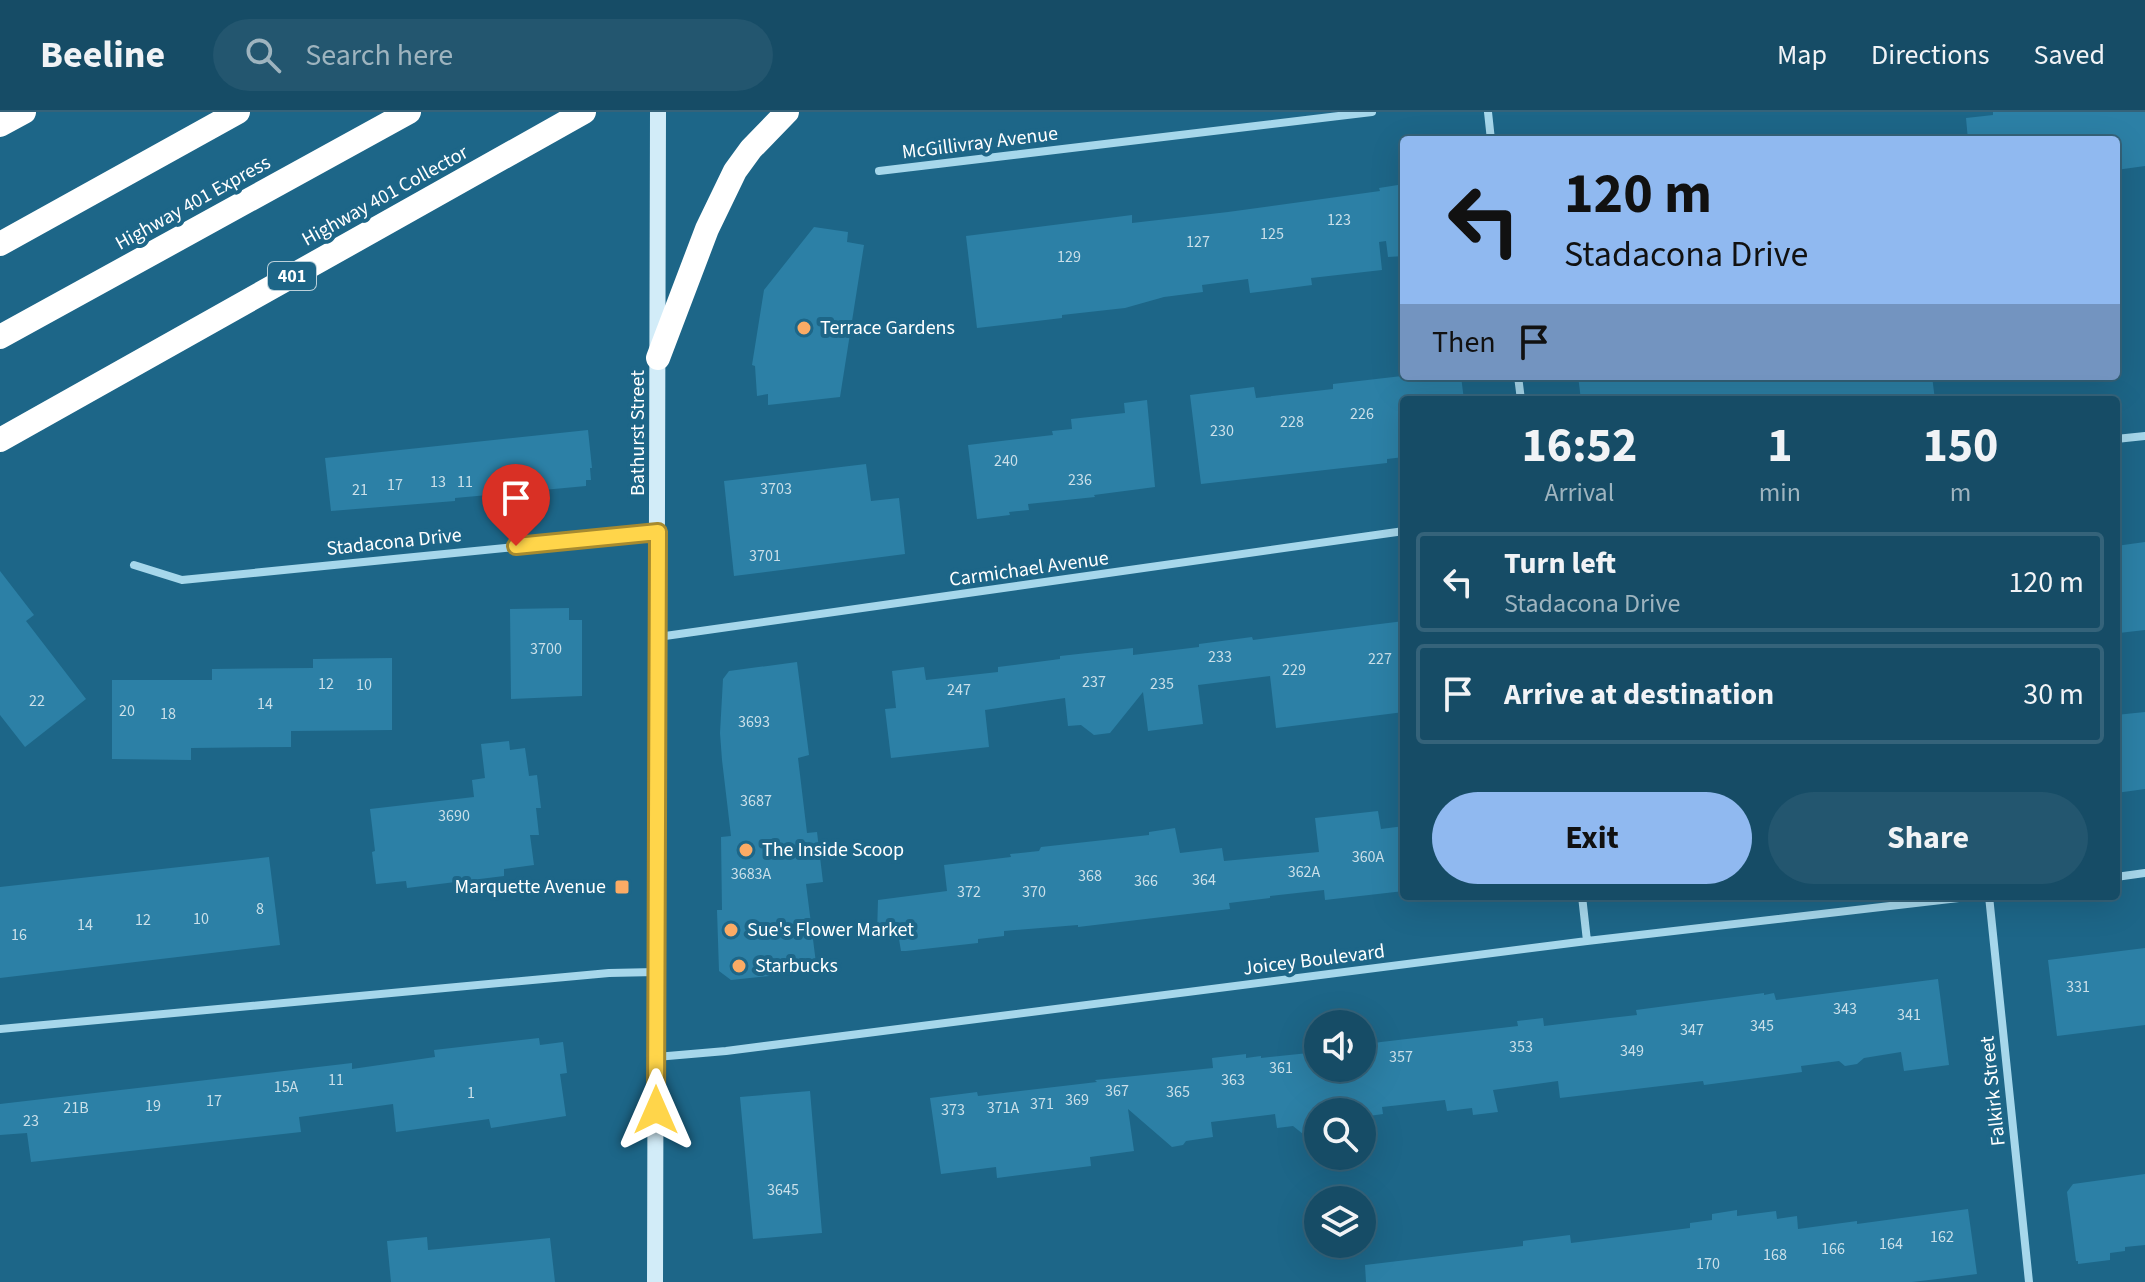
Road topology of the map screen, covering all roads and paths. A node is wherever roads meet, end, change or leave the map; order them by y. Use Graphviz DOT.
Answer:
graph roads {
  1 [pos="24,112"];
  2 [pos="238,112"];
  3 [pos="409,112"];
  4 [pos="584,112"];
  5 [pos="658,112"];
  6 [pos="787,112"];
  7 [pos="1372,112"];
  8 [pos="1488,112"];
  9 [pos="0,125"];
  10 [pos="1491,136"];
  11 [pos="879,171"];
  12 [pos="0,244"];
  13 [pos="0,337"];
  14 [pos="658,358"];
  15 [pos="2145,436"];
  16 [pos="2120,439"];
  17 [pos="0,440"];
  18 [pos="658,532"];
  19 [pos="1400,532"];
  20 [pos="134,565"];
  21 [pos="658,637"];
  22 [pos="2145,873"];
  23 [pos="2120,876"];
  24 [pos="1582,900"];
  25 [pos="1941,900"];
  26 [pos="1989,900"];
  27 [pos="1587,941"];
  28 [pos="656,972"];
  29 [pos="0,1029"];
  30 [pos="656,1057"];
  31 [pos="655,1282"];
  32 [pos="2029,1282"];
  1 -- 9 [label="highway"];
  2 -- 12 [label="highway"];
  3 -- 13 [label="highway, Highway 401 Express"];
  4 -- 17 [label="highway, Highway 401 Collector / 401"];
  5 -- 14 [label="main road, Bathurst Street"];
  6 -- 14 [label="highway"];
  7 -- 11 [label="street, McGillivray Avenue"];
  8 -- 10 [label="street"];
  14 -- 18 [label="main road, Bathurst Street"];
  15 -- 16 [label="street"];
  18 -- 20 [label="street, Stadacona Drive"];
  18 -- 21 [label="main road, Bathurst Street"];
  19 -- 21 [label="street, Carmichael Avenue"];
  21 -- 28 [label="main road, Bathurst Street"];
  22 -- 23 [label="street"];
  24 -- 27 [label="street"];
  25 -- 27 [label="street, Joicey Boulevard"];
  26 -- 32 [label="street, Falkirk Street"];
  27 -- 30 [label="street, Joicey Boulevard"];
  28 -- 29 [label="street"];
  28 -- 30 [label="main road, Bathurst Street"];
  30 -- 31 [label="main road, Bathurst Street"];
}
